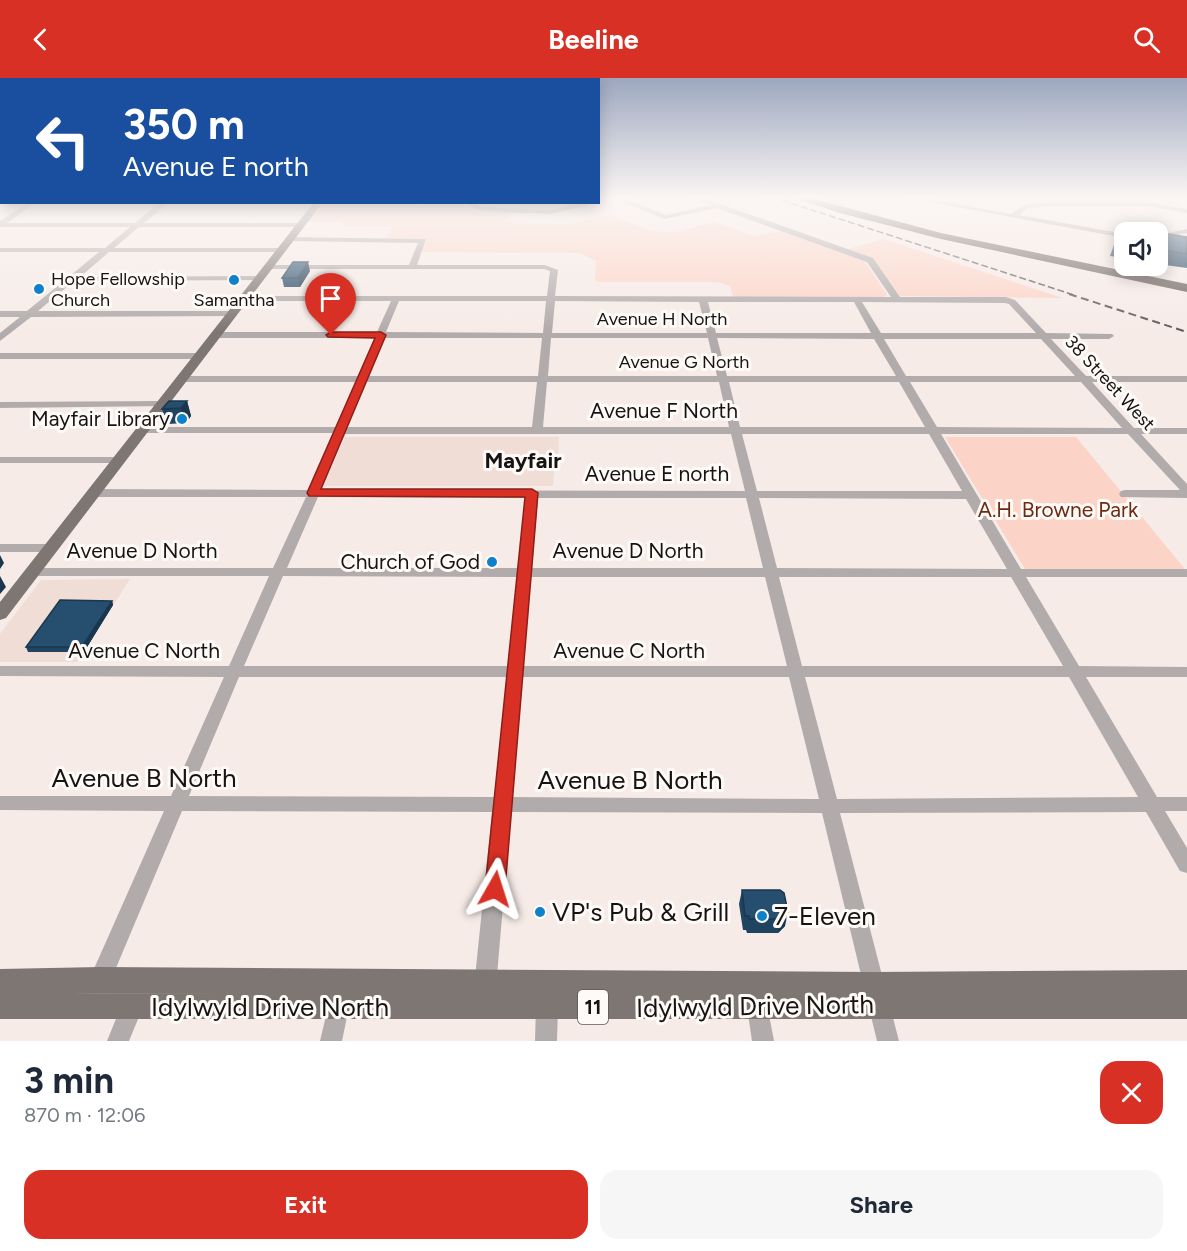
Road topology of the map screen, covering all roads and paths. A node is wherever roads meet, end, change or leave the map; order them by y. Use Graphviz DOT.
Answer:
graph roads {
  1 [pos="117,242"];
  2 [pos="288,242"];
  3 [pos="421,242"];
  4 [pos="819,242"];
  5 [pos="966,242"];
  6 [pos="984,242"];
  7 [pos="0,250"];
  8 [pos="107,250"];
  9 [pos="282,250"];
  10 [pos="269,267"];
  11 [pos="412,267"];
  12 [pos="260,278"];
  13 [pos="72,279"];
  14 [pos="1187,284"];
  15 [pos="1187,288"];
  16 [pos="244,298"];
  17 [pos="396,299"];
  18 [pos="551,299"];
  19 [pos="703,299"];
  20 [pos="856,299"];
  21 [pos="897,299"];
  22 [pos="0,314"];
  23 [pos="28,314"];
  24 [pos="40,314"];
  25 [pos="232,314"];
  26 [pos="216,335"];
  27 [pos="381,335"];
  28 [pos="877,335"];
  29 [pos="546,336"];
  30 [pos="711,336"];
  31 [pos="1044,336"];
  32 [pos="1108,336"];
  33 [pos="0,338"];
  34 [pos="0,347"];
  35 [pos="0,356"];
  36 [pos="199,356"];
  37 [pos="362,378"];
  38 [pos="182,379"];
  39 [pos="542,379"];
  40 [pos="723,379"];
  41 [pos="903,379"];
  42 [pos="1084,379"];
  43 [pos="1187,379"];
  44 [pos="162,404"];
  45 [pos="0,405"];
  46 [pos="141,430"];
  47 [pos="340,430"];
  48 [pos="537,431"];
  49 [pos="736,431"];
  50 [pos="933,431"];
  51 [pos="1132,431"];
  52 [pos="1187,431"];
  53 [pos="0,460"];
  54 [pos="115,464"];
  55 [pos="0,468"];
  56 [pos="93,493"];
  57 [pos="313,493"];
  58 [pos="532,493"];
  59 [pos="1187,493"];
  60 [pos="751,494"];
  61 [pos="1125,494"];
  62 [pos="970,495"];
  63 [pos="0,548"];
  64 [pos="51,548"];
  65 [pos="33,572"];
  66 [pos="278,572"];
  67 [pos="524,572"];
  68 [pos="770,572"];
  69 [pos="1017,573"];
  70 [pos="1187,573"];
  71 [pos="0,614"];
  72 [pos="0,671"];
  73 [pos="234,672"];
  74 [pos="515,672"];
  75 [pos="796,672"];
  76 [pos="1076,672"];
  77 [pos="1187,672"];
  78 [pos="0,803"];
  79 [pos="176,804"];
  80 [pos="1152,804"];
  81 [pos="1187,804"];
  82 [pos="503,805"];
  83 [pos="829,806"];
  84 [pos="1187,865"];
  85 [pos="100,980"];
  86 [pos="0,982"];
  87 [pos="1187,983"];
  88 [pos="484,994"];
  89 [pos="876,995"];
  90 [pos="0,1006"];
  91 [pos="758,1006"];
  92 [pos="1187,1006"];
  93 [pos="132,1007"];
  94 [pos="338,1007"];
  95 [pos="547,1008"];
  96 [pos="118,1041"];
  97 [pos="331,1041"];
  98 [pos="546,1041"];
  99 [pos="763,1041"];
  100 [pos="888,1041"];
  1 -- 8 [label="street"];
  2 -- 9 [label="main road"];
  3 -- 11 [label="street"];
  4 -- 21 [label="street"];
  5 -- 15 [label="highway"];
  6 -- 14 [label="highway"];
  7 -- 8 [label="street"];
  8 -- 9 [label="street"];
  8 -- 13 [label="street"];
  9 -- 10 [label="main road"];
  10 -- 11 [label="street"];
  10 -- 12 [label="main road"];
  11 -- 18 [label="street"];
  12 -- 13 [label="street"];
  12 -- 16 [label="main road"];
  13 -- 23 [label="street"];
  13 -- 24 [label="street"];
  16 -- 17 [label="street"];
  16 -- 25 [label="main road"];
  17 -- 18 [label="street"];
  17 -- 27 [label="street"];
  18 -- 19 [label="street"];
  18 -- 29 [label="street"];
  19 -- 20 [label="street"];
  19 -- 30 [label="street"];
  20 -- 21 [label="street"];
  20 -- 28 [label="street"];
  21 -- 31 [label="street, 38 Street West"];
  22 -- 23 [label="street"];
  23 -- 24 [label="street"];
  23 -- 33 [label="street"];
  24 -- 25 [label="street"];
  24 -- 34 [label="street"];
  25 -- 26 [label="main road"];
  26 -- 27 [label="street, Avenue H North"];
  26 -- 36 [label="main road"];
  27 -- 29 [label="street, Avenue H North"];
  27 -- 37 [label="street"];
  28 -- 30 [label="street, Avenue H North"];
  28 -- 31 [label="street, Avenue H North"];
  28 -- 41 [label="street"];
  29 -- 30 [label="street, Avenue H North"];
  29 -- 39 [label="street"];
  30 -- 40 [label="street"];
  31 -- 32 [label="street, Avenue H North"];
  31 -- 42 [label="street, 38 Street West"];
  35 -- 36 [label="street"];
  36 -- 38 [label="main road"];
  37 -- 38 [label="street, Avenue G North"];
  37 -- 39 [label="street, Avenue G North"];
  37 -- 47 [label="street"];
  38 -- 44 [label="main road"];
  39 -- 40 [label="street, Avenue G North"];
  39 -- 48 [label="street"];
  40 -- 41 [label="street, Avenue G North"];
  40 -- 49 [label="street"];
  41 -- 42 [label="street, Avenue G North"];
  41 -- 50 [label="street"];
  42 -- 43 [label="street, Avenue G North"];
  42 -- 51 [label="street, 38 Street West"];
  44 -- 45 [label="street"];
  44 -- 46 [label="main road"];
  46 -- 47 [label="street, Avenue F North"];
  46 -- 54 [label="main road"];
  47 -- 48 [label="street, Avenue F North"];
  47 -- 57 [label="street"];
  48 -- 49 [label="street, Avenue F North"];
  49 -- 50 [label="street, Avenue F North"];
  49 -- 60 [label="street"];
  50 -- 51 [label="street, Avenue F North"];
  50 -- 62 [label="street"];
  51 -- 52 [label="street, Avenue F North"];
  51 -- 59 [label="street, 38 Street West"];
  53 -- 54 [label="street"];
  54 -- 55 [label="street"];
  54 -- 56 [label="main road"];
  56 -- 57 [label="street, Avenue E north"];
  56 -- 64 [label="main road"];
  57 -- 58 [label="street, Avenue E north"];
  57 -- 66 [label="street"];
  58 -- 60 [label="street, Avenue E north"];
  58 -- 67 [label="street"];
  59 -- 61 [label="street"];
  60 -- 62 [label="street, Avenue E north"];
  60 -- 68 [label="street"];
  62 -- 69 [label="street"];
  63 -- 64 [label="street, Avenue D North"];
  64 -- 65 [label="main road"];
  65 -- 66 [label="street, Avenue D North"];
  65 -- 71 [label="main road"];
  66 -- 67 [label="street, Avenue D North"];
  66 -- 73 [label="street"];
  67 -- 68 [label="street, Avenue D North"];
  67 -- 74 [label="street"];
  68 -- 69 [label="street, Avenue D North"];
  68 -- 75 [label="street"];
  69 -- 70 [label="street, Avenue D North"];
  69 -- 76 [label="street"];
  72 -- 73 [label="street, Avenue C North"];
  73 -- 74 [label="street, Avenue C North"];
  73 -- 79 [label="street"];
  74 -- 75 [label="street, Avenue C North"];
  74 -- 82 [label="street"];
  75 -- 76 [label="street, Avenue C North"];
  75 -- 83 [label="street"];
  76 -- 77 [label="street, Avenue C North"];
  76 -- 80 [label="street"];
  78 -- 79 [label="street, Avenue B North"];
  79 -- 82 [label="street, Avenue B North"];
  79 -- 85 [label="street"];
  80 -- 81 [label="street, Avenue B North"];
  80 -- 83 [label="street, Avenue B North"];
  80 -- 84 [label="street"];
  82 -- 83 [label="street, Avenue B North"];
  82 -- 88 [label="street"];
  83 -- 89 [label="street"];
  85 -- 86 [label="main road, Idylwyld Drive North / 11"];
  85 -- 88 [label="main road, Idylwyld Drive North / 11"];
  87 -- 89 [label="main road, Idylwyld Drive North / 11"];
  88 -- 89 [label="main road, Idylwyld Drive North / 11"];
  88 -- 94 [label="main road, Idylwyld Drive North / 11"];
  88 -- 95 [label="main road, Idylwyld Drive North / 11"];
  89 -- 91 [label="main road, Idylwyld Drive North / 11"];
  89 -- 92 [label="main road, Idylwyld Drive North / 11"];
  89 -- 100 [label="street"];
  90 -- 93 [label="main road, Idylwyld Drive North / 11"];
  91 -- 95 [label="main road, Idylwyld Drive North / 11"];
  91 -- 99 [label="street"];
  93 -- 94 [label="main road, Idylwyld Drive North / 11"];
  93 -- 96 [label="street"];
  94 -- 97 [label="street"];
  95 -- 98 [label="street"];
}
